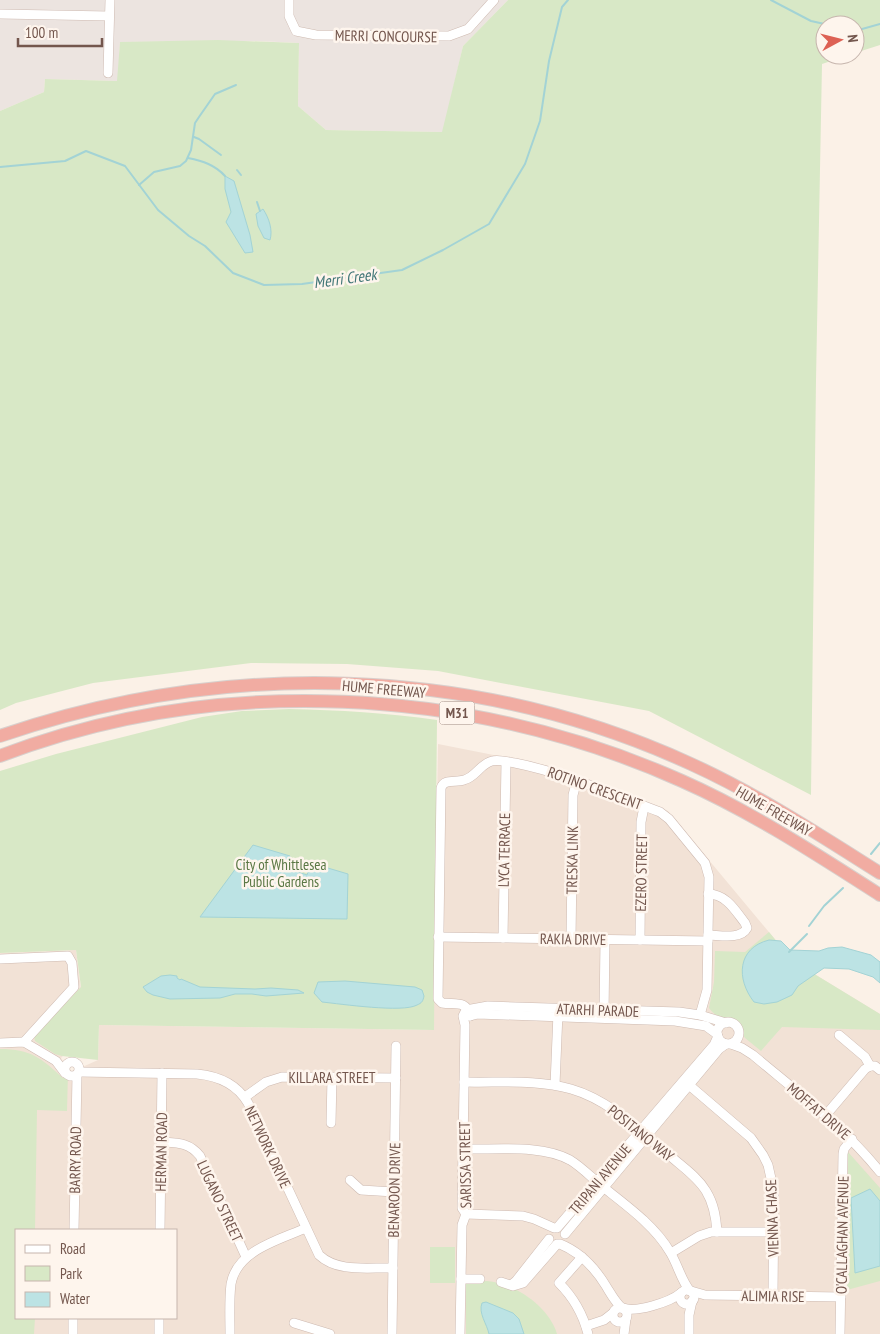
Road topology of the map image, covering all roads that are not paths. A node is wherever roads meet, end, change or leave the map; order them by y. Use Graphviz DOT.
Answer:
graph roads {
  1 [pos="110,0"];
  2 [pos="290,0"];
  3 [pos="494,0"];
  4 [pos="0,14"];
  5 [pos="110,16"];
  6 [pos="108,73"];
  7 [pos="0,736"];
  8 [pos="0,756"];
  9 [pos="506,762"];
  10 [pos="577,780"];
  11 [pos="644,806"];
  12 [pos="880,873"];
  13 [pos="708,894"];
  14 [pos="880,895"];
  15 [pos="438,937"];
  16 [pos="503,938"];
  17 [pos="708,938"];
  18 [pos="571,939"];
  19 [pos="605,940"];
  20 [pos="640,940"];
  21 [pos="0,958"];
  22 [pos="468,1012"];
  23 [pos="558,1012"];
  24 [pos="604,1014"];
  25 [pos="700,1015"];
  26 [pos="726,1023"];
  27 [pos="718,1035"];
  28 [pos="739,1035"];
  29 [pos="839,1035"];
  30 [pos="24,1042"];
  31 [pos="0,1043"];
  32 [pos="729,1044"];
  33 [pos="396,1046"];
  34 [pos="753,1055"];
  35 [pos="56,1061"];
  36 [pos="69,1062"];
  37 [pos="870,1066"];
  38 [pos="880,1070"];
  39 [pos="162,1073"];
  40 [pos="72,1074"];
  41 [pos="332,1077"];
  42 [pos="396,1078"];
  43 [pos="464,1082"];
  44 [pos="555,1085"];
  45 [pos="689,1085"];
  46 [pos="244,1097"];
  47 [pos="825,1116"];
  48 [pos="331,1123"];
  49 [pos="643,1134"];
  50 [pos="852,1139"];
  51 [pos="161,1142"];
  52 [pos="463,1149"];
  53 [pos="880,1172"];
  54 [pos="350,1180"];
  55 [pos="600,1185"];
  56 [pos="394,1192"];
  57 [pos="466,1214"];
  58 [pos="306,1228"];
  59 [pos="74,1229"];
  60 [pos="160,1229"];
  61 [pos="717,1232"];
  62 [pos="774,1232"];
  63 [pos="557,1236"];
  64 [pos="671,1253"];
  65 [pos="578,1254"];
  66 [pos="246,1257"];
  67 [pos="393,1268"];
  68 [pos="461,1279"];
  69 [pos="480,1279"];
  70 [pos="506,1283"];
  71 [pos="773,1295"];
  72 [pos="687,1297"];
  73 [pos="841,1297"];
  74 [pos="620,1315"];
  75 [pos="73,1319"];
  76 [pos="159,1319"];
  77 [pos="294,1323"];
  78 [pos="587,1330"];
  79 [pos="73,1334"];
  80 [pos="159,1334"];
  81 [pos="230,1334"];
  82 [pos="330,1334"];
  83 [pos="392,1334"];
  84 [pos="460,1334"];
  85 [pos="624,1334"];
  86 [pos="689,1334"];
  87 [pos="840,1334"];
  1 -- 5 [label="street"];
  2 -- 3 [label="street, MERRI CONCOURSE"];
  4 -- 5 [label="street"];
  5 -- 6 [label="street"];
  7 -- 12 [label="highway, HUME FREEWAY / M31"];
  8 -- 14 [label="highway, HUME FREEWAY / M31"];
  9 -- 10 [label="street, ROTINO CRESCENT"];
  9 -- 15 [label="street, ROTINO CRESCENT"];
  9 -- 16 [label="street, LYCA TERRACE"];
  10 -- 11 [label="street, ROTINO CRESCENT"];
  10 -- 18 [label="street, TRESKA LINK"];
  11 -- 13 [label="street, ROTINO CRESCENT"];
  11 -- 20 [label="street, EZERO STREET"];
  13 -- 17 [label="street, ROTINO CRESCENT"];
  13 -- 17 [label="street, RAKIA DRIVE"];
  15 -- 16 [label="street, RAKIA DRIVE"];
  15 -- 22 [label="street, ROTINO CRESCENT"];
  16 -- 18 [label="street, RAKIA DRIVE"];
  17 -- 20 [label="street, RAKIA DRIVE"];
  17 -- 25 [label="street, ROTINO CRESCENT"];
  18 -- 19 [label="street, RAKIA DRIVE"];
  19 -- 20 [label="street, RAKIA DRIVE"];
  19 -- 24 [label="street"];
  21 -- 30 [label="street"];
  22 -- 23 [label="street, ATARHI PARADE"];
  22 -- 43 [label="street, SARISSA STREET"];
  23 -- 24 [label="street, ATARHI PARADE"];
  23 -- 44 [label="street"];
  24 -- 25 [label="street, ATARHI PARADE"];
  24 -- 27 [label="street, ATARHI PARADE"];
  25 -- 26 [label="street, ATARHI PARADE"];
  26 -- 27 [label="street"];
  26 -- 28 [label="street"];
  27 -- 32 [label="street"];
  27 -- 49 [label="street, TRIPANI AVENUE"];
  28 -- 32 [label="street"];
  28 -- 34 [label="street, MOFFAT DRIVE"];
  29 -- 37 [label="street"];
  30 -- 31 [label="street"];
  30 -- 35 [label="street"];
  32 -- 34 [label="street, MOFFAT DRIVE"];
  32 -- 45 [label="street, TRIPANI AVENUE"];
  33 -- 42 [label="street, BENAROON DRIVE"];
  34 -- 47 [label="street, MOFFAT DRIVE"];
  35 -- 36 [label="street"];
  35 -- 40 [label="street"];
  36 -- 40 [label="street"];
  36 -- 40 [label="street"];
  37 -- 38 [label="street"];
  37 -- 47 [label="street"];
  39 -- 40 [label="street, NETWORK DRIVE"];
  39 -- 46 [label="street, NETWORK DRIVE"];
  39 -- 51 [label="street, HERMAN ROAD"];
  40 -- 59 [label="street, BARRY ROAD"];
  41 -- 42 [label="street, KILLARA STREET"];
  41 -- 46 [label="street, KILLARA STREET"];
  41 -- 48 [label="street"];
  42 -- 56 [label="street, BENAROON DRIVE"];
  43 -- 44 [label="street, POSITANO WAY"];
  43 -- 52 [label="street, SARISSA STREET"];
  44 -- 49 [label="street, POSITANO WAY"];
  45 -- 49 [label="street, TRIPANI AVENUE"];
  45 -- 62 [label="street, VIENNA CHASE"];
  46 -- 58 [label="street, NETWORK DRIVE"];
  47 -- 50 [label="street, MOFFAT DRIVE"];
  49 -- 55 [label="street, TRIPANI AVENUE"];
  49 -- 61 [label="street, POSITANO WAY"];
  50 -- 53 [label="street, MOFFAT DRIVE"];
  50 -- 73 [label="street, O'CALLAGHAN AVENUE"];
  51 -- 60 [label="street, HERMAN ROAD"];
  51 -- 66 [label="street, LUGANO STREET"];
  52 -- 55 [label="street"];
  52 -- 57 [label="street, SARISSA STREET"];
  54 -- 56 [label="street"];
  55 -- 63 [label="street, TRIPANI AVENUE"];
  55 -- 64 [label="street"];
  56 -- 67 [label="street, BENAROON DRIVE"];
  57 -- 63 [label="street"];
  57 -- 68 [label="street, SARISSA STREET"];
  58 -- 66 [label="street"];
  58 -- 67 [label="street, NETWORK DRIVE"];
  61 -- 62 [label="street"];
  61 -- 64 [label="street"];
  62 -- 71 [label="street, VIENNA CHASE"];
  63 -- 65 [label="street"];
  63 -- 70 [label="street, TRIPANI AVENUE"];
  64 -- 72 [label="street"];
  65 -- 74 [label="street"];
  65 -- 78 [label="street"];
  66 -- 81 [label="street"];
  67 -- 83 [label="street, BENAROON DRIVE"];
  68 -- 69 [label="street"];
  68 -- 84 [label="street, SARISSA STREET"];
  71 -- 72 [label="street, ALIMIA RISE"];
  71 -- 73 [label="street, ALIMIA RISE"];
  72 -- 74 [label="street, ALIMIA RISE"];
  72 -- 86 [label="street"];
  73 -- 87 [label="street, O'CALLAGHAN AVENUE"];
  74 -- 78 [label="street, ALIMIA RISE"];
  74 -- 85 [label="street"];
  75 -- 79 [label="street"];
  76 -- 80 [label="street"];
  77 -- 82 [label="street"];
}
